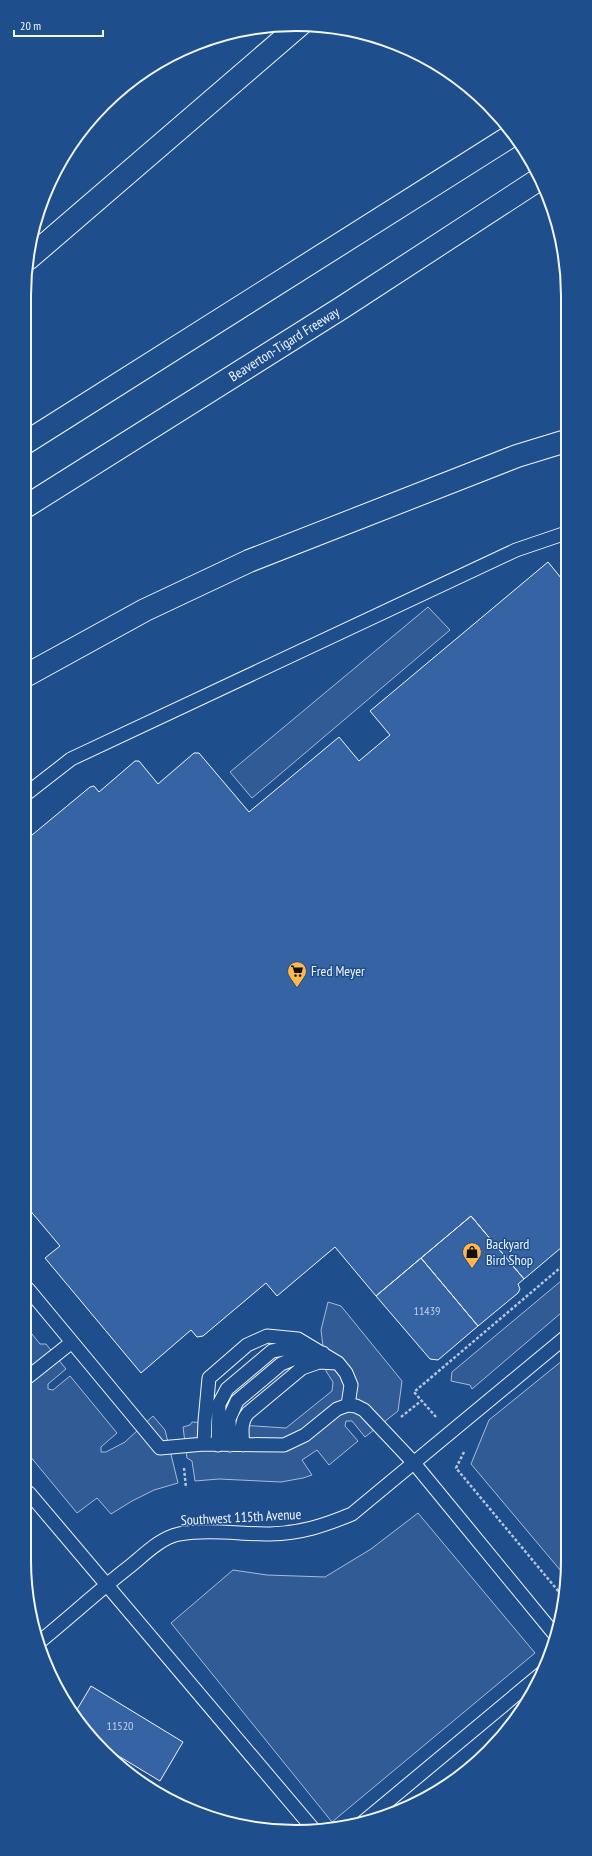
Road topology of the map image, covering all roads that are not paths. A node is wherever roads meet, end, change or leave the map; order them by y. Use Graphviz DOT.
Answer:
graph roads {
  1 [pos="293,31"];
  2 [pos="507,139"];
  3 [pos="535,182"];
  4 [pos="34,254"];
  5 [pos="31,439"];
  6 [pos="561,443"];
  7 [pos="31,503"];
  8 [pos="561,535"];
  9 [pos="31,673"];
  10 [pos="31,790"];
  11 [pos="31,1293"];
  12 [pos="561,1341"];
  13 [pos="72,1342"];
  14 [pos="308,1345"];
  15 [pos="323,1353"];
  16 [pos="338,1363"];
  17 [pos="31,1375"];
  18 [pos="348,1405"];
  19 [pos="204,1444"];
  20 [pos="230,1445"];
  21 [pos="414,1463"];
  22 [pos="31,1495"];
  23 [pos="107,1584"];
  24 [pos="552,1631"];
  25 [pos="43,1639"];
  26 [pos="531,1682"];
  27 [pos="375,1813"];
  28 [pos="309,1824"];
  1 -- 4 [label="highway"];
  2 -- 5 [label="highway"];
  3 -- 7 [label="highway, Beaverton-Tigard Freeway"];
  6 -- 9 [label="highway"];
  8 -- 10 [label="lane"];
  11 -- 13 [label="lane"];
  12 -- 21 [label="lane, Southwest 115th Avenue"];
  13 -- 17 [label="lane"];
  13 -- 19 [label="lane"];
  14 -- 15 [label="lane"];
  14 -- 19 [label="lane"];
  14 -- 20 [label="lane"];
  15 -- 16 [label="lane"];
  15 -- 20 [label="lane"];
  16 -- 18 [label="lane"];
  16 -- 20 [label="lane"];
  18 -- 20 [label="lane"];
  18 -- 21 [label="lane"];
  19 -- 20 [label="lane"];
  21 -- 23 [label="lane, Southwest 115th Avenue"];
  21 -- 24 [label="lane"];
  22 -- 23 [label="lane"];
  23 -- 25 [label="lane, Southwest 115th Avenue"];
  23 -- 28 [label="lane"];
  26 -- 27 [label="lane"];
}
